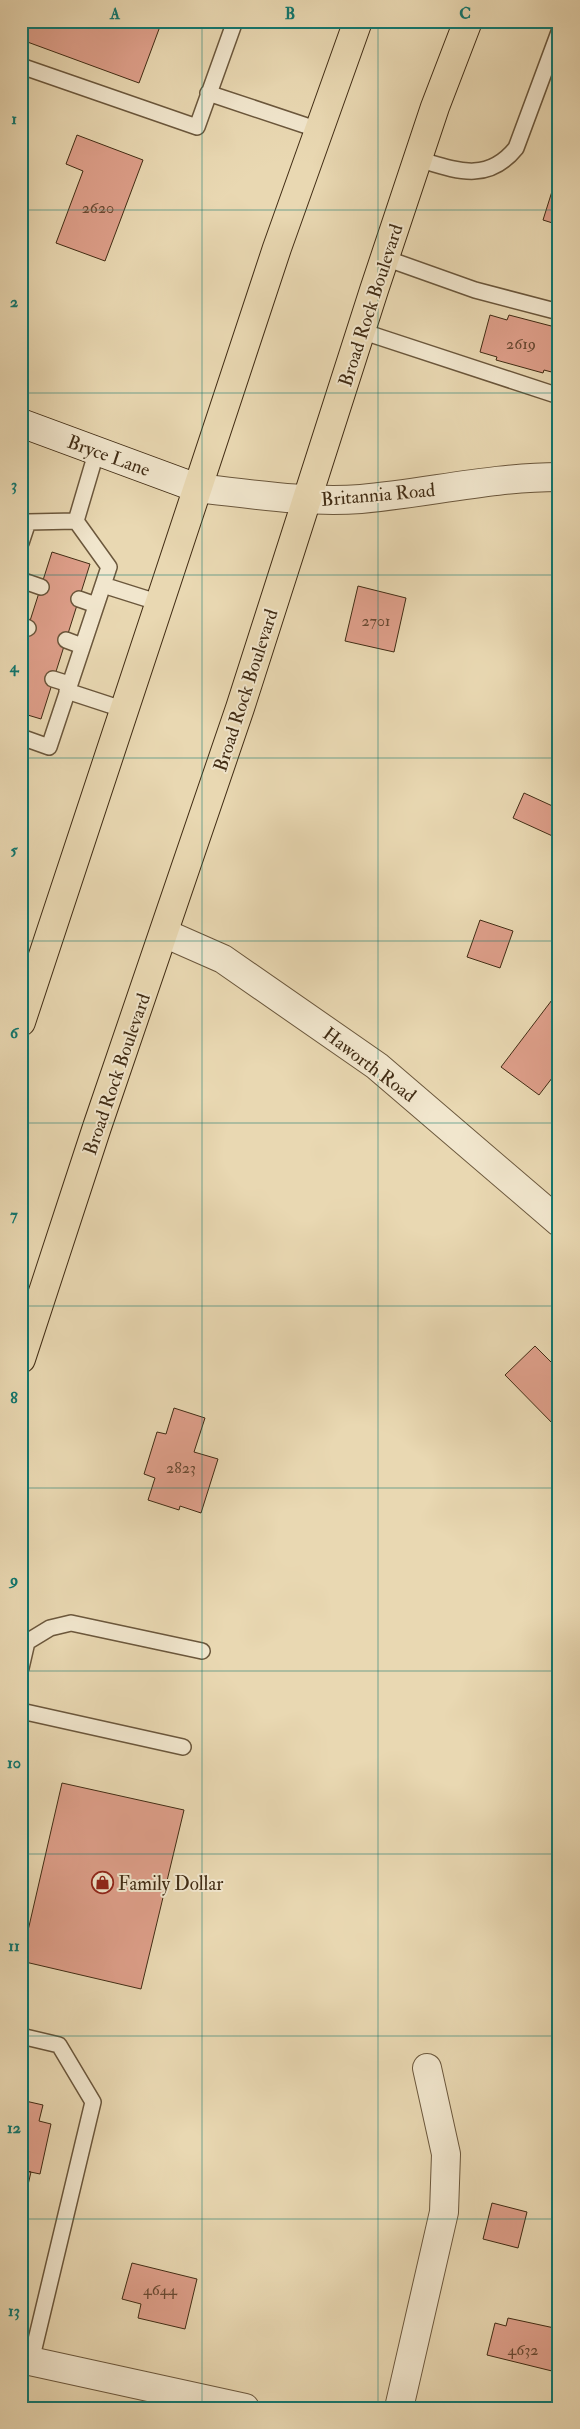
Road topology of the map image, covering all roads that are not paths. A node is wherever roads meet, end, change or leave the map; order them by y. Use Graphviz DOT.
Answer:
graph roads {
  1 [pos="235,21"];
  2 [pos="358,21"];
  3 [pos="468,21"];
  4 [pos="559,32"];
  5 [pos="21,66"];
  6 [pos="208,93"];
  7 [pos="318,130"];
  8 [pos="418,159"];
  9 [pos="385,258"];
  10 [pos="559,312"];
  11 [pos="361,331"];
  12 [pos="559,396"];
  13 [pos="21,423"];
  14 [pos="97,450"];
  15 [pos="559,477"];
  16 [pos="198,488"];
  17 [pos="307,499"];
  18 [pos="76,521"];
  19 [pos="21,543"];
  20 [pos="21,580"];
  21 [pos="103,585"];
  22 [pos="41,587"];
  23 [pos="79,599"];
  24 [pos="160,603"];
  25 [pos="96,604"];
  26 [pos="66,640"];
  27 [pos="82,646"];
  28 [pos="53,679"];
  29 [pos="68,687"];
  30 [pos="125,710"];
  31 [pos="21,737"];
  32 [pos="164,932"];
  33 [pos="21,1022"];
  34 [pos="559,1222"];
  35 [pos="21,1359"];
  36 [pos="24,1641"];
  37 [pos="202,1651"];
  38 [pos="21,1668"];
  39 [pos="21,1711"];
  40 [pos="183,1748"];
  41 [pos="21,2036"];
  42 [pos="427,2068"];
  43 [pos="26,2360"];
  44 [pos="245,2408"];
  45 [pos="399,2408"];
  1 -- 6 [label="lane"];
  2 -- 7 [label="main road"];
  3 -- 8 [label="main road, Broad Rock Boulevard"];
  4 -- 8 [label="lane"];
  5 -- 6 [label="lane"];
  6 -- 7 [label="lane"];
  7 -- 16 [label="main road"];
  8 -- 9 [label="main road, Broad Rock Boulevard"];
  9 -- 10 [label="lane"];
  9 -- 11 [label="main road, Broad Rock Boulevard"];
  11 -- 12 [label="lane"];
  11 -- 17 [label="main road, Broad Rock Boulevard"];
  13 -- 14 [label="street, Bryce Lane"];
  14 -- 16 [label="street, Bryce Lane"];
  14 -- 18 [label="lane"];
  15 -- 17 [label="street, Britannia Road"];
  16 -- 17 [label="street, Britannia Road"];
  16 -- 24 [label="main road"];
  17 -- 32 [label="main road, Broad Rock Boulevard"];
  18 -- 19 [label="lane"];
  18 -- 21 [label="lane"];
  20 -- 22 [label="lane"];
  21 -- 24 [label="lane"];
  21 -- 25 [label="lane"];
  23 -- 25 [label="lane"];
  24 -- 30 [label="main road"];
  25 -- 27 [label="lane"];
  26 -- 27 [label="lane"];
  27 -- 29 [label="lane"];
  28 -- 29 [label="lane"];
  29 -- 30 [label="lane"];
  29 -- 31 [label="lane"];
  30 -- 33 [label="main road"];
  32 -- 34 [label="street, Haworth Road"];
  32 -- 35 [label="main road, Broad Rock Boulevard"];
  36 -- 37 [label="lane"];
  36 -- 38 [label="lane"];
  39 -- 40 [label="lane"];
  41 -- 43 [label="lane"];
  42 -- 45 [label="street"];
  43 -- 44 [label="street"];
}
